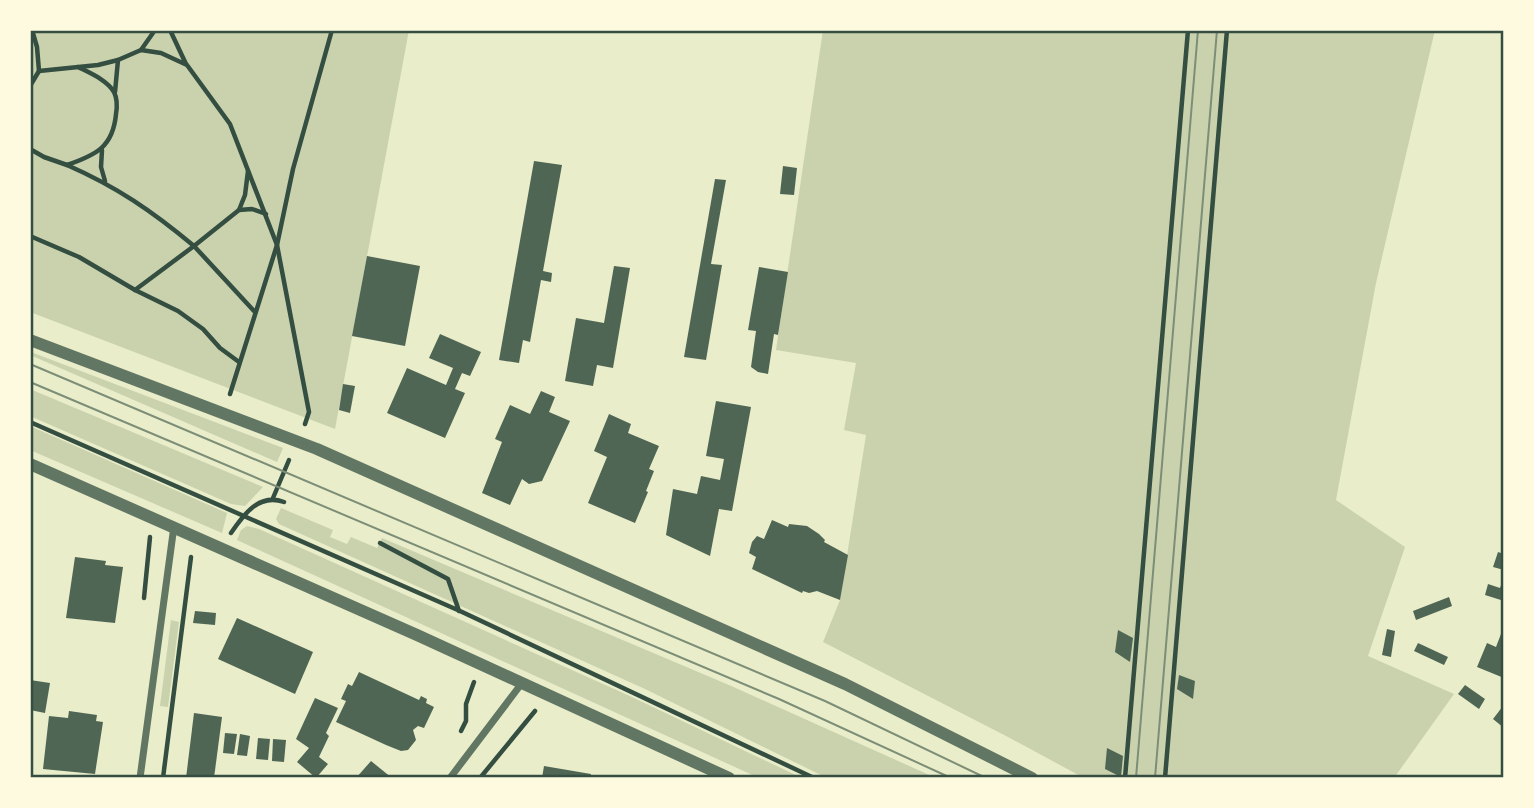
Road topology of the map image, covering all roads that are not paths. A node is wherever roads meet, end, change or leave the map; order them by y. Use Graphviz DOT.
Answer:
graph roads {
  1 [pos="30,340"];
  2 [pos="30,464"];
  3 [pos="174,526"];
  4 [pos="522,683"];
  5 [pos="140,778"];
  6 [pos="450,778"];
  7 [pos="729,778"];
  8 [pos="1032,778"];
  1 -- 8 [label="street"];
  2 -- 3 [label="street"];
  3 -- 4 [label="street"];
  3 -- 5 [label="street"];
  4 -- 6 [label="street"];
  4 -- 7 [label="street"];
}
